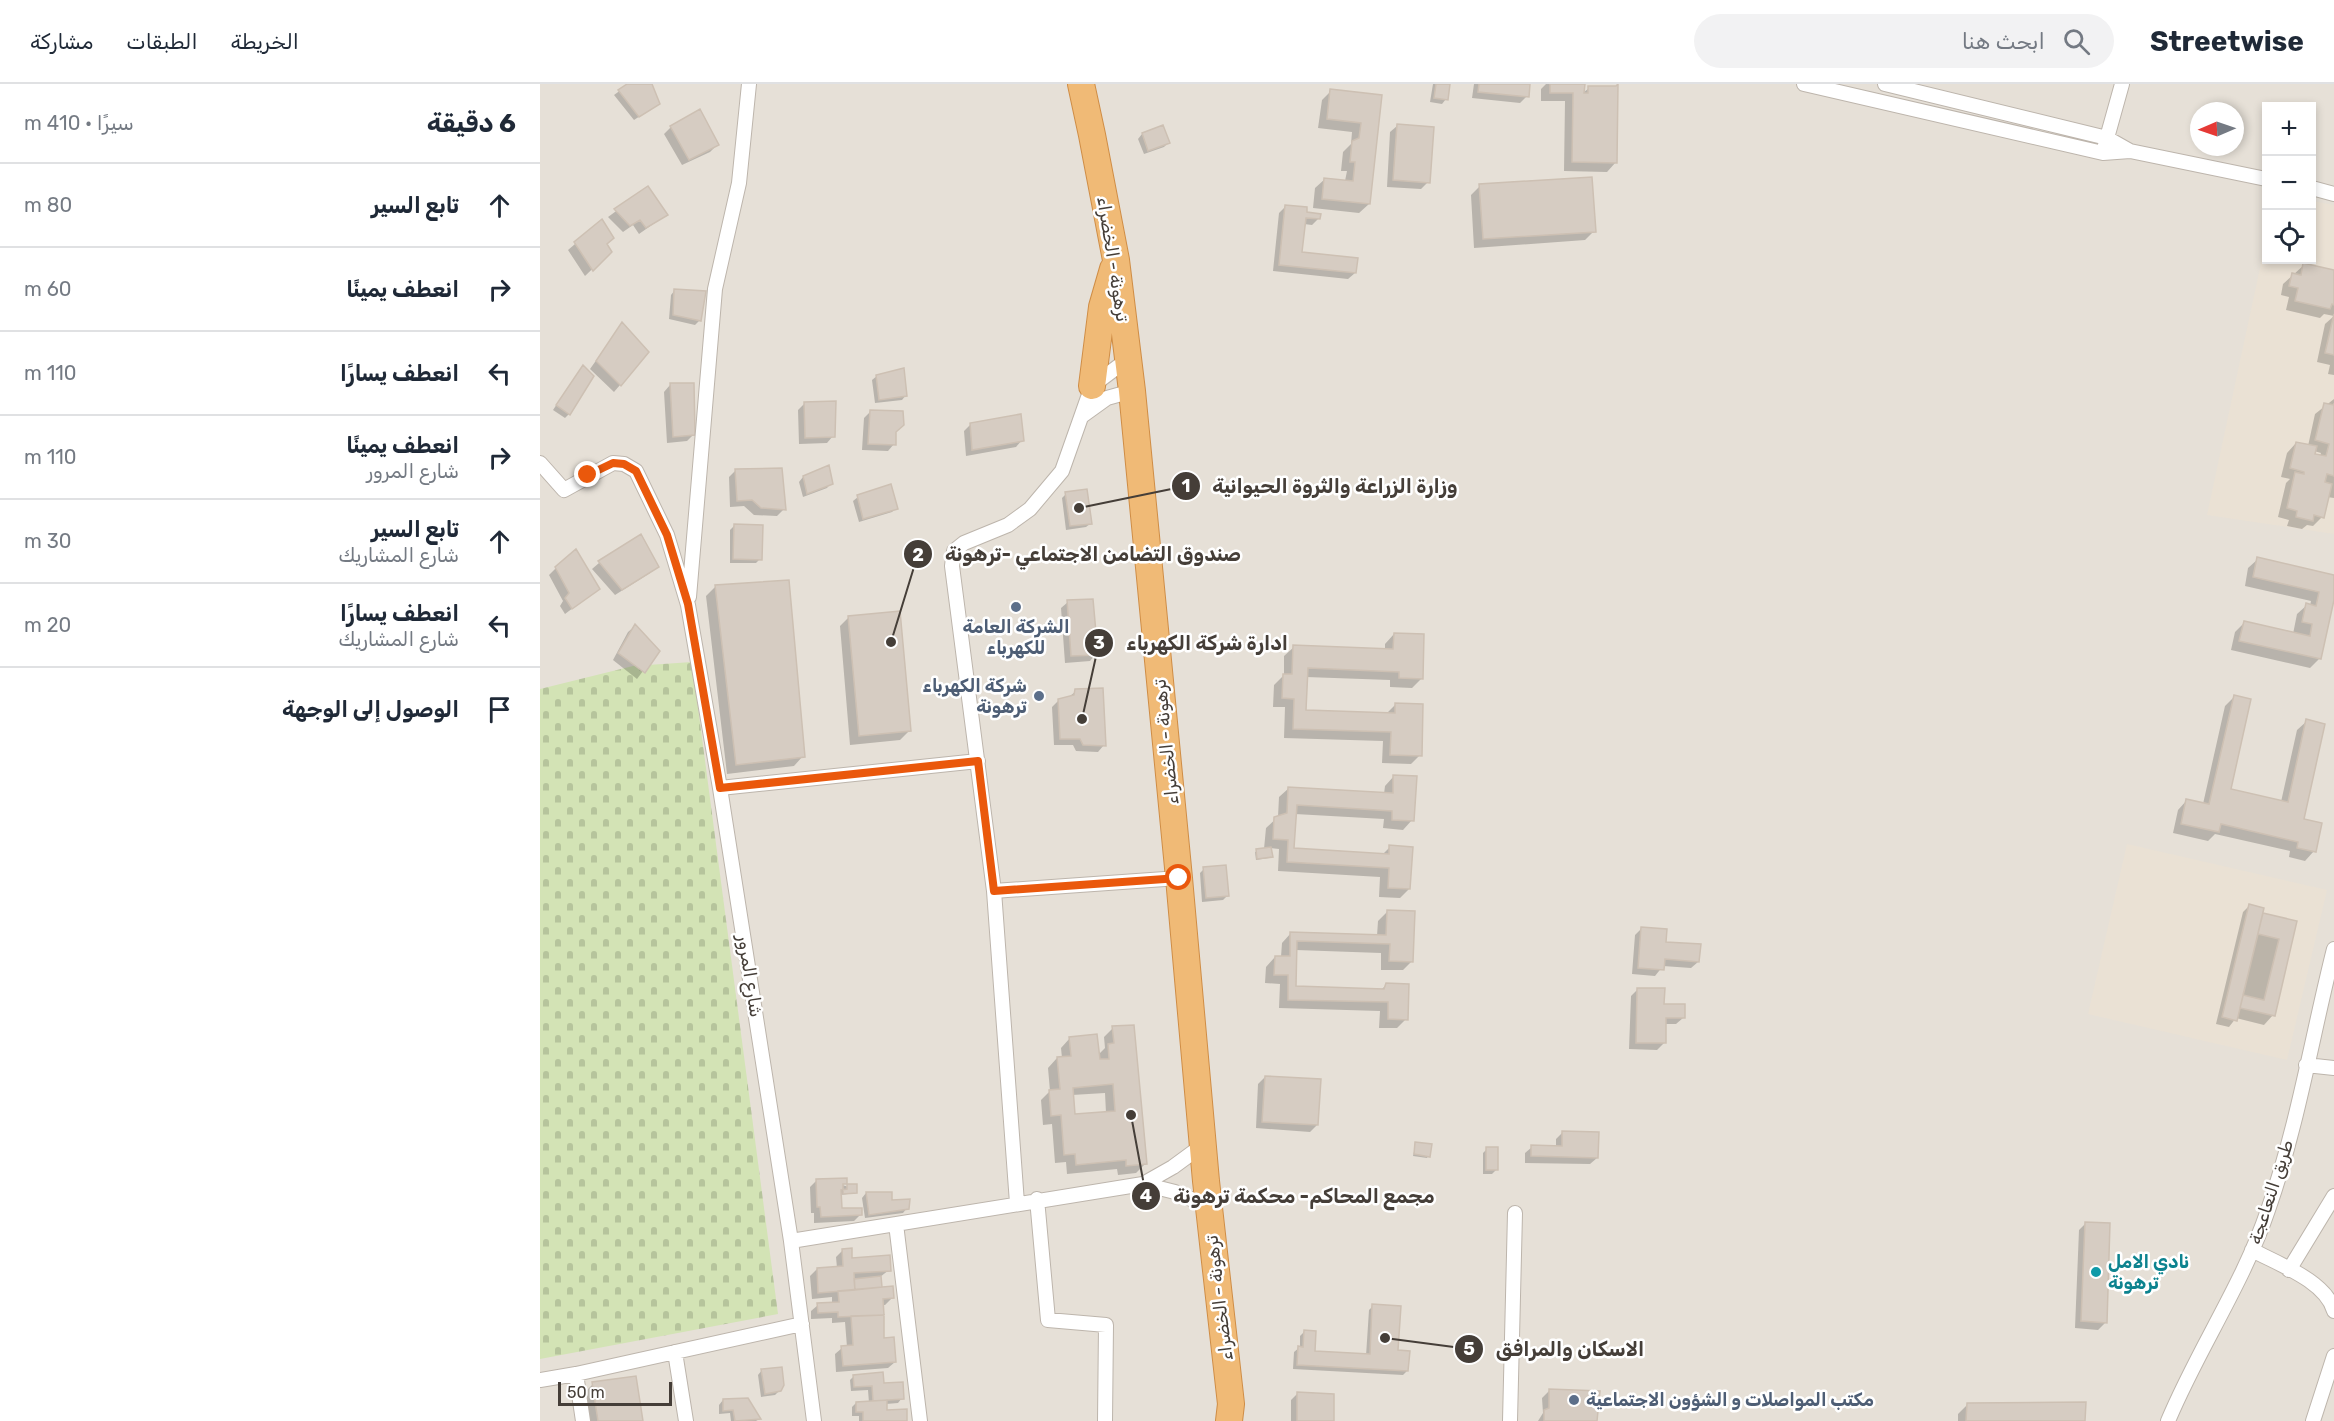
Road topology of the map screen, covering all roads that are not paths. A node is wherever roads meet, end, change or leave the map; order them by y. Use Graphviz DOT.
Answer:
graph roads {
  1 [pos="749,84"];
  2 [pos="1081,84"];
  3 [pos="1804,84"];
  4 [pos="1885,84"];
  5 [pos="2122,84"];
  6 [pos="2107,138"];
  7 [pos="2130,151"];
  8 [pos="2103,153"];
  9 [pos="2262,178"];
  10 [pos="2316,189"];
  11 [pos="2334,195"];
  12 [pos="1116,260"];
  13 [pos="1128,359"];
  14 [pos="1092,386"];
  15 [pos="1132,391"];
  16 [pos="1082,416"];
  17 [pos="540,463"];
  18 [pos="688,604"];
  19 [pos="978,761"];
  20 [pos="720,788"];
  21 [pos="1179,878"];
  22 [pos="994,891"];
  23 [pos="2334,952"];
  24 [pos="2306,1065"];
  25 [pos="2334,1068"];
  26 [pos="1203,1145"];
  27 [pos="1143,1184"];
  28 [pos="2334,1196"];
  29 [pos="1037,1199"];
  30 [pos="1017,1203"];
  31 [pos="1209,1208"];
  32 [pos="1515,1213"];
  33 [pos="896,1224"];
  34 [pos="790,1241"];
  35 [pos="2252,1250"];
  36 [pos="2289,1270"];
  37 [pos="2333,1304"];
  38 [pos="802,1324"];
  39 [pos="675,1352"];
  40 [pos="2334,1356"];
  41 [pos="576,1374"];
  42 [pos="540,1380"];
  43 [pos="1233,1415"];
  44 [pos="583,1421"];
  45 [pos="686,1421"];
  46 [pos="814,1421"];
  47 [pos="920,1421"];
  48 [pos="1105,1421"];
  49 [pos="1510,1421"];
  50 [pos="2168,1421"];
  51 [pos="2313,1421"];
  1 -- 18 [label="street"];
  2 -- 12 [label="highway, ترهونة - الخضراء"];
  3 -- 8 [label="street"];
  4 -- 6 [label="street"];
  5 -- 6 [label="street"];
  6 -- 7 [label="street"];
  6 -- 8 [label="street"];
  7 -- 8 [label="street"];
  7 -- 9 [label="street"];
  10 -- 11 [label="street"];
  12 -- 13 [label="highway, ترهونة - الخضراء"];
  12 -- 14 [label="highway"];
  13 -- 14 [label="street"];
  13 -- 15 [label="highway, ترهونة - الخضراء"];
  14 -- 16 [label="street"];
  15 -- 16 [label="street"];
  15 -- 21 [label="highway, ترهونة - الخضراء"];
  16 -- 19 [label="street"];
  17 -- 18 [label="street, شارع المرور"];
  18 -- 20 [label="street, شارع المرور"];
  19 -- 20 [label="street"];
  19 -- 22 [label="street"];
  20 -- 34 [label="street, شارع المرور"];
  21 -- 22 [label="street"];
  21 -- 26 [label="highway, ترهونة - الخضراء"];
  22 -- 30 [label="street"];
  23 -- 24 [label="street, طريق النعاعجة"];
  24 -- 25 [label="street"];
  24 -- 35 [label="street, طريق النعاعجة"];
  26 -- 27 [label="street"];
  26 -- 31 [label="highway, ترهونة - الخضراء"];
  27 -- 29 [label="street"];
  27 -- 31 [label="street"];
  28 -- 36 [label="street"];
  29 -- 30 [label="street"];
  29 -- 48 [label="street"];
  30 -- 33 [label="street"];
  31 -- 43 [label="highway, ترهونة - الخضراء"];
  32 -- 49 [label="street"];
  33 -- 34 [label="street"];
  33 -- 47 [label="street"];
  34 -- 38 [label="street, شارع المرور"];
  35 -- 36 [label="street"];
  35 -- 50 [label="street, طريق النعاعجة"];
  36 -- 37 [label="street"];
  38 -- 39 [label="street"];
  38 -- 46 [label="street, شارع المرور"];
  39 -- 41 [label="street"];
  39 -- 45 [label="street"];
  40 -- 51 [label="street"];
  41 -- 42 [label="street"];
  41 -- 44 [label="street"];
}
